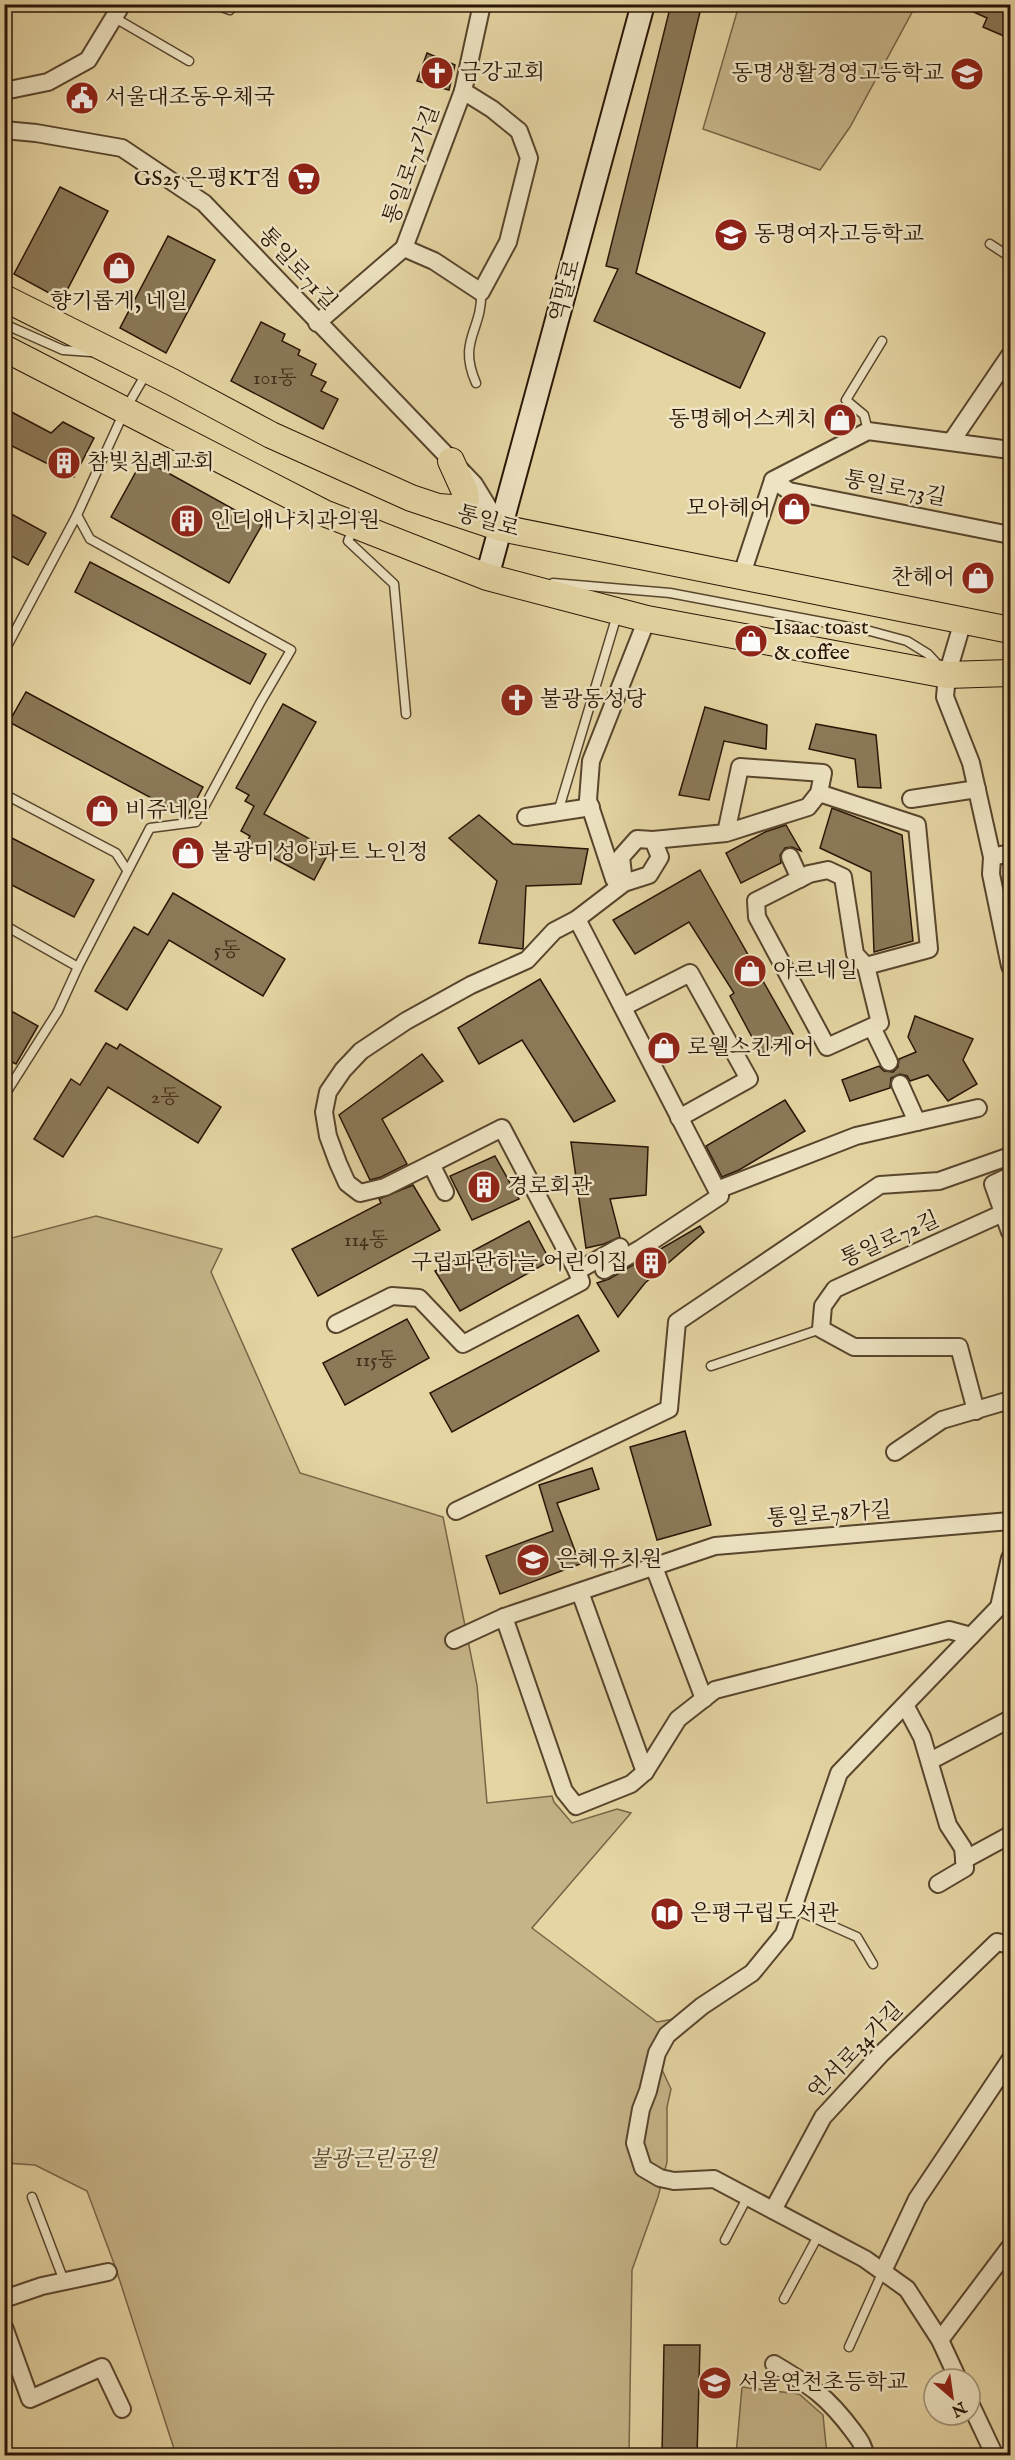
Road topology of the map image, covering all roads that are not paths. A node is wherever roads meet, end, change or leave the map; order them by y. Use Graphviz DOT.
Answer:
graph roads {
  1 [pos="213,4"];
  2 [pos="482,4"];
  3 [pos="643,4"];
  4 [pos="230,10"];
  5 [pos="118,11"];
  6 [pos="189,61"];
  7 [pos="4,91"];
  8 [pos="463,91"];
  9 [pos="4,130"];
  10 [pos="990,244"];
  11 [pos="404,248"];
  12 [pos="1011,257"];
  13 [pos="481,292"];
  14 [pos="4,298"];
  15 [pos="316,322"];
  16 [pos="4,324"];
  17 [pos="882,341"];
  18 [pos="4,348"];
  19 [pos="116,354"];
  20 [pos="1011,355"];
  21 [pos="148,370"];
  22 [pos="477,383"];
  23 [pos="125,410"];
  24 [pos="868,431"];
  25 [pos="951,442"];
  26 [pos="1007,445"];
  27 [pos="451,460"];
  28 [pos="773,480"];
  29 [pos="438,507"];
  30 [pos="77,515"];
  31 [pos="355,524"];
  32 [pos="501,528"];
  33 [pos="1011,535"];
  34 [pos="487,577"];
  35 [pos="741,577"];
  36 [pos="618,612"];
  37 [pos="647,620"];
  38 [pos="963,621"];
  39 [pos="1011,630"];
  40 [pos="4,652"];
  41 [pos="1009,668"];
  42 [pos="947,675"];
  43 [pos="406,714"];
  44 [pos="977,789"];
  45 [pos="819,793"];
  46 [pos="4,794"];
  47 [pos="911,799"];
  48 [pos="591,807"];
  49 [pos="558,813"];
  50 [pos="526,817"];
  51 [pos="726,833"];
  52 [pos="653,840"];
  53 [pos="1011,853"];
  54 [pos="992,857"];
  55 [pos="790,858"];
  56 [pos="127,870"];
  57 [pos="800,879"];
  58 [pos="624,883"];
  59 [pos="577,919"];
  60 [pos="4,925"];
  61 [pos="866,966"];
  62 [pos="1011,966"];
  63 [pos="78,967"];
  64 [pos="623,1007"];
  65 [pos="872,1027"];
  66 [pos="889,1062"];
  67 [pos="900,1084"];
  68 [pos="4,1096"];
  69 [pos="978,1108"];
  70 [pos="680,1118"];
  71 [pos="917,1122"];
  72 [pos="1011,1156"];
  73 [pos="431,1164"];
  74 [pos="1011,1176"];
  75 [pos="717,1190"];
  76 [pos="445,1192"];
  77 [pos="1003,1213"];
  78 [pos="1011,1232"];
  79 [pos="620,1247"];
  80 [pos="604,1270"];
  81 [pos="577,1271"];
  82 [pos="336,1324"];
  83 [pos="821,1329"];
  84 [pos="711,1366"];
  85 [pos="1011,1400"];
  86 [pos="976,1411"];
  87 [pos="895,1452"];
  88 [pos="456,1511"];
  89 [pos="1011,1521"];
  90 [pos="1011,1558"];
  91 [pos="654,1567"];
  92 [pos="580,1592"];
  93 [pos="504,1617"];
  94 [pos="971,1636"];
  95 [pos="454,1640"];
  96 [pos="704,1699"];
  97 [pos="904,1705"];
  98 [pos="1011,1719"];
  99 [pos="930,1761"];
  100 [pos="645,1772"];
  101 [pos="1011,1835"];
  102 [pos="964,1860"];
  103 [pos="938,1884"];
  104 [pos="792,1908"];
  105 [pos="1004,1943"];
  106 [pos="873,1964"];
  107 [pos="1011,2060"];
  108 [pos="748,2196"];
  109 [pos="32,2197"];
  110 [pos="773,2210"];
  111 [pos="819,2234"];
  112 [pos="725,2240"];
  113 [pos="1011,2247"];
  114 [pos="883,2271"];
  115 [pos="108,2272"];
  116 [pos="64,2281"];
  117 [pos="4,2299"];
  118 [pos="784,2299"];
  119 [pos="4,2327"];
  120 [pos="940,2340"];
  121 [pos="849,2347"];
  122 [pos="774,2364"];
  123 [pos="952,2367"];
  124 [pos="122,2409"];
  125 [pos="981,2427"];
  126 [pos="865,2456"];
  127 [pos="994,2456"];
  1 -- 4 [label="lane"];
  2 -- 8 [label="street, 통일로71가길"];
  3 -- 32 [label="street, 역말로"];
  5 -- 6 [label="lane"];
  5 -- 7 [label="street"];
  8 -- 11 [label="street, 통일로71가길"];
  8 -- 13 [label="street, 통일로71가길"];
  9 -- 15 [label="street, 통일로71길"];
  10 -- 12 [label="lane"];
  11 -- 13 [label="street"];
  11 -- 15 [label="street, 통일로71가길"];
  13 -- 22 [label="lane, 통일로71가길"];
  14 -- 19 [label="main road, 통일로"];
  15 -- 27 [label="street, 통일로71길"];
  16 -- 19 [label="lane"];
  17 -- 24 [label="lane"];
  18 -- 23 [label="main road"];
  19 -- 21 [label="main road, 통일로"];
  20 -- 25 [label="street"];
  21 -- 23 [label="lane"];
  21 -- 29 [label="main road, 통일로"];
  23 -- 30 [label="lane"];
  23 -- 31 [label="main road"];
  24 -- 25 [label="street"];
  24 -- 28 [label="street"];
  25 -- 26 [label="street"];
  27 -- 29 [label="main road"];
  27 -- 32 [label="street, 통일로71길"];
  28 -- 33 [label="street, 통일로73길"];
  28 -- 35 [label="street"];
  29 -- 32 [label="main road, 통일로"];
  30 -- 40 [label="lane"];
  30 -- 56 [label="lane"];
  31 -- 34 [label="main road"];
  31 -- 43 [label="lane"];
  32 -- 34 [label="street, 역말로"];
  32 -- 35 [label="main road, 통일로"];
  34 -- 36 [label="main road"];
  34 -- 42 [label="lane"];
  35 -- 38 [label="main road, 통일로"];
  36 -- 37 [label="main road"];
  36 -- 49 [label="lane"];
  37 -- 42 [label="main road"];
  37 -- 48 [label="street"];
  38 -- 39 [label="main road, 통일로"];
  38 -- 42 [label="street"];
  41 -- 42 [label="main road"];
  42 -- 44 [label="street"];
  44 -- 47 [label="street"];
  44 -- 54 [label="street"];
  45 -- 51 [label="street"];
  45 -- 51 [label="street"];
  45 -- 61 [label="street"];
  46 -- 56 [label="lane"];
  48 -- 49 [label="street"];
  48 -- 58 [label="street"];
  49 -- 50 [label="street"];
  51 -- 52 [label="street"];
  52 -- 58 [label="street"];
  52 -- 58 [label="street"];
  53 -- 54 [label="street"];
  54 -- 62 [label="street"];
  55 -- 57 [label="street"];
  56 -- 63 [label="lane"];
  57 -- 61 [label="street"];
  57 -- 65 [label="street"];
  58 -- 59 [label="street"];
  59 -- 64 [label="street"];
  59 -- 73 [label="street"];
  60 -- 63 [label="lane"];
  61 -- 65 [label="street"];
  63 -- 68 [label="lane"];
  64 -- 70 [label="street"];
  64 -- 70 [label="street"];
  65 -- 66 [label="street"];
  67 -- 71 [label="street"];
  69 -- 71 [label="street"];
  70 -- 75 [label="street"];
  71 -- 75 [label="street"];
  72 -- 88 [label="street, 통일로72길"];
  73 -- 76 [label="street"];
  73 -- 81 [label="street"];
  74 -- 77 [label="street"];
  75 -- 80 [label="street"];
  77 -- 78 [label="street"];
  77 -- 83 [label="street, 통일로72길"];
  79 -- 81 [label="street"];
  81 -- 82 [label="street"];
  83 -- 84 [label="lane"];
  83 -- 86 [label="street"];
  85 -- 86 [label="street"];
  86 -- 87 [label="street"];
  89 -- 91 [label="street, 통일로78가길"];
  90 -- 94 [label="street"];
  91 -- 92 [label="street, 통일로78가길"];
  91 -- 96 [label="street"];
  92 -- 93 [label="street, 통일로78가길"];
  92 -- 100 [label="street"];
  93 -- 95 [label="street, 통일로78가길"];
  93 -- 100 [label="street"];
  94 -- 96 [label="street"];
  94 -- 97 [label="street"];
  96 -- 100 [label="street"];
  97 -- 99 [label="street"];
  97 -- 104 [label="street"];
  98 -- 99 [label="street"];
  99 -- 102 [label="street"];
  101 -- 102 [label="street"];
  102 -- 103 [label="street"];
  104 -- 106 [label="lane"];
  104 -- 108 [label="street"];
  105 -- 110 [label="street, 연서로34가길"];
  107 -- 114 [label="street"];
  108 -- 110 [label="street"];
  108 -- 112 [label="lane"];
  109 -- 116 [label="lane"];
  110 -- 111 [label="street"];
  111 -- 114 [label="street"];
  111 -- 118 [label="lane"];
  113 -- 120 [label="street"];
  114 -- 120 [label="street"];
  114 -- 121 [label="lane"];
  115 -- 116 [label="street"];
  116 -- 117 [label="street"];
  119 -- 124 [label="street"];
  120 -- 123 [label="street"];
  122 -- 126 [label="street"];
  125 -- 127 [label="street"];
}
